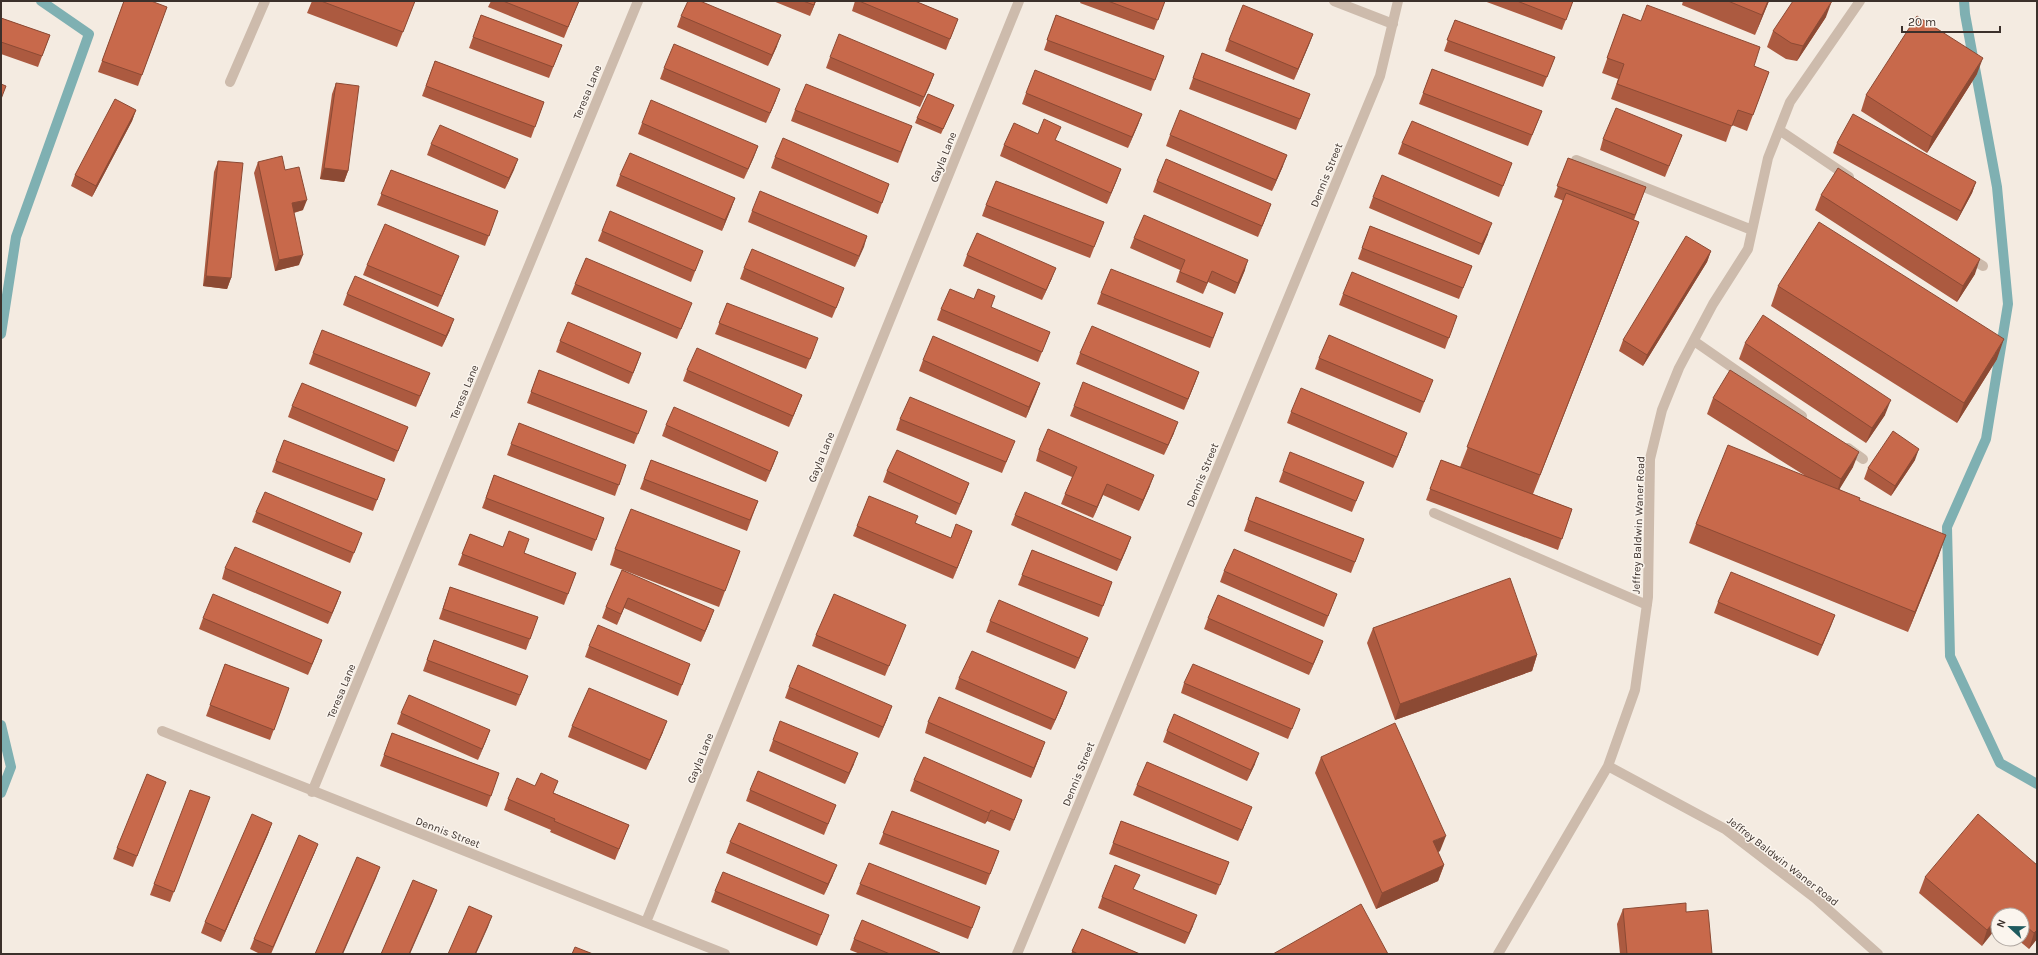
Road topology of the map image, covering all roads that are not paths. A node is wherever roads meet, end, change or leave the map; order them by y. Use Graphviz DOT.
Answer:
graph roads {
  1 [pos="265,1"];
  2 [pos="638,1"];
  3 [pos="1018,1"];
  4 [pos="1334,1"];
  5 [pos="1398,1"];
  6 [pos="1860,1"];
  7 [pos="1393,24"];
  8 [pos="230,82"];
  9 [pos="1779,130"];
  10 [pos="1576,160"];
  11 [pos="1858,183"];
  12 [pos="1752,230"];
  13 [pos="1957,249"];
  14 [pos="1983,266"];
  15 [pos="1694,341"];
  16 [pos="1811,423"];
  17 [pos="1837,441"];
  18 [pos="1863,459"];
  19 [pos="1434,513"];
  20 [pos="1646,605"];
  21 [pos="162,731"];
  22 [pos="1608,766"];
  23 [pos="312,792"];
  24 [pos="646,922"];
  25 [pos="725,954"];
  26 [pos="1017,954"];
  27 [pos="1498,954"];
  28 [pos="1878,954"];
  1 -- 8 [label="street"];
  2 -- 23 [label="street, Teresa Lane"];
  3 -- 24 [label="street, Gayla Lane"];
  4 -- 7 [label="street"];
  5 -- 7 [label="street, Dennis Street"];
  6 -- 9 [label="street, Jeffrey Baldwin Waner Road"];
  7 -- 26 [label="street, Dennis Street"];
  9 -- 11 [label="street"];
  9 -- 12 [label="street, Jeffrey Baldwin Waner Road"];
  10 -- 12 [label="street"];
  12 -- 15 [label="street, Jeffrey Baldwin Waner Road"];
  13 -- 14 [label="street"];
  15 -- 16 [label="street"];
  15 -- 20 [label="street, Jeffrey Baldwin Waner Road"];
  17 -- 18 [label="street"];
  19 -- 20 [label="street"];
  20 -- 22 [label="street, Jeffrey Baldwin Waner Road"];
  21 -- 23 [label="street, Dennis Street"];
  22 -- 27 [label="street"];
  22 -- 28 [label="street, Jeffrey Baldwin Waner Road"];
  23 -- 24 [label="street, Dennis Street"];
  24 -- 25 [label="street, Dennis Street"];
}
